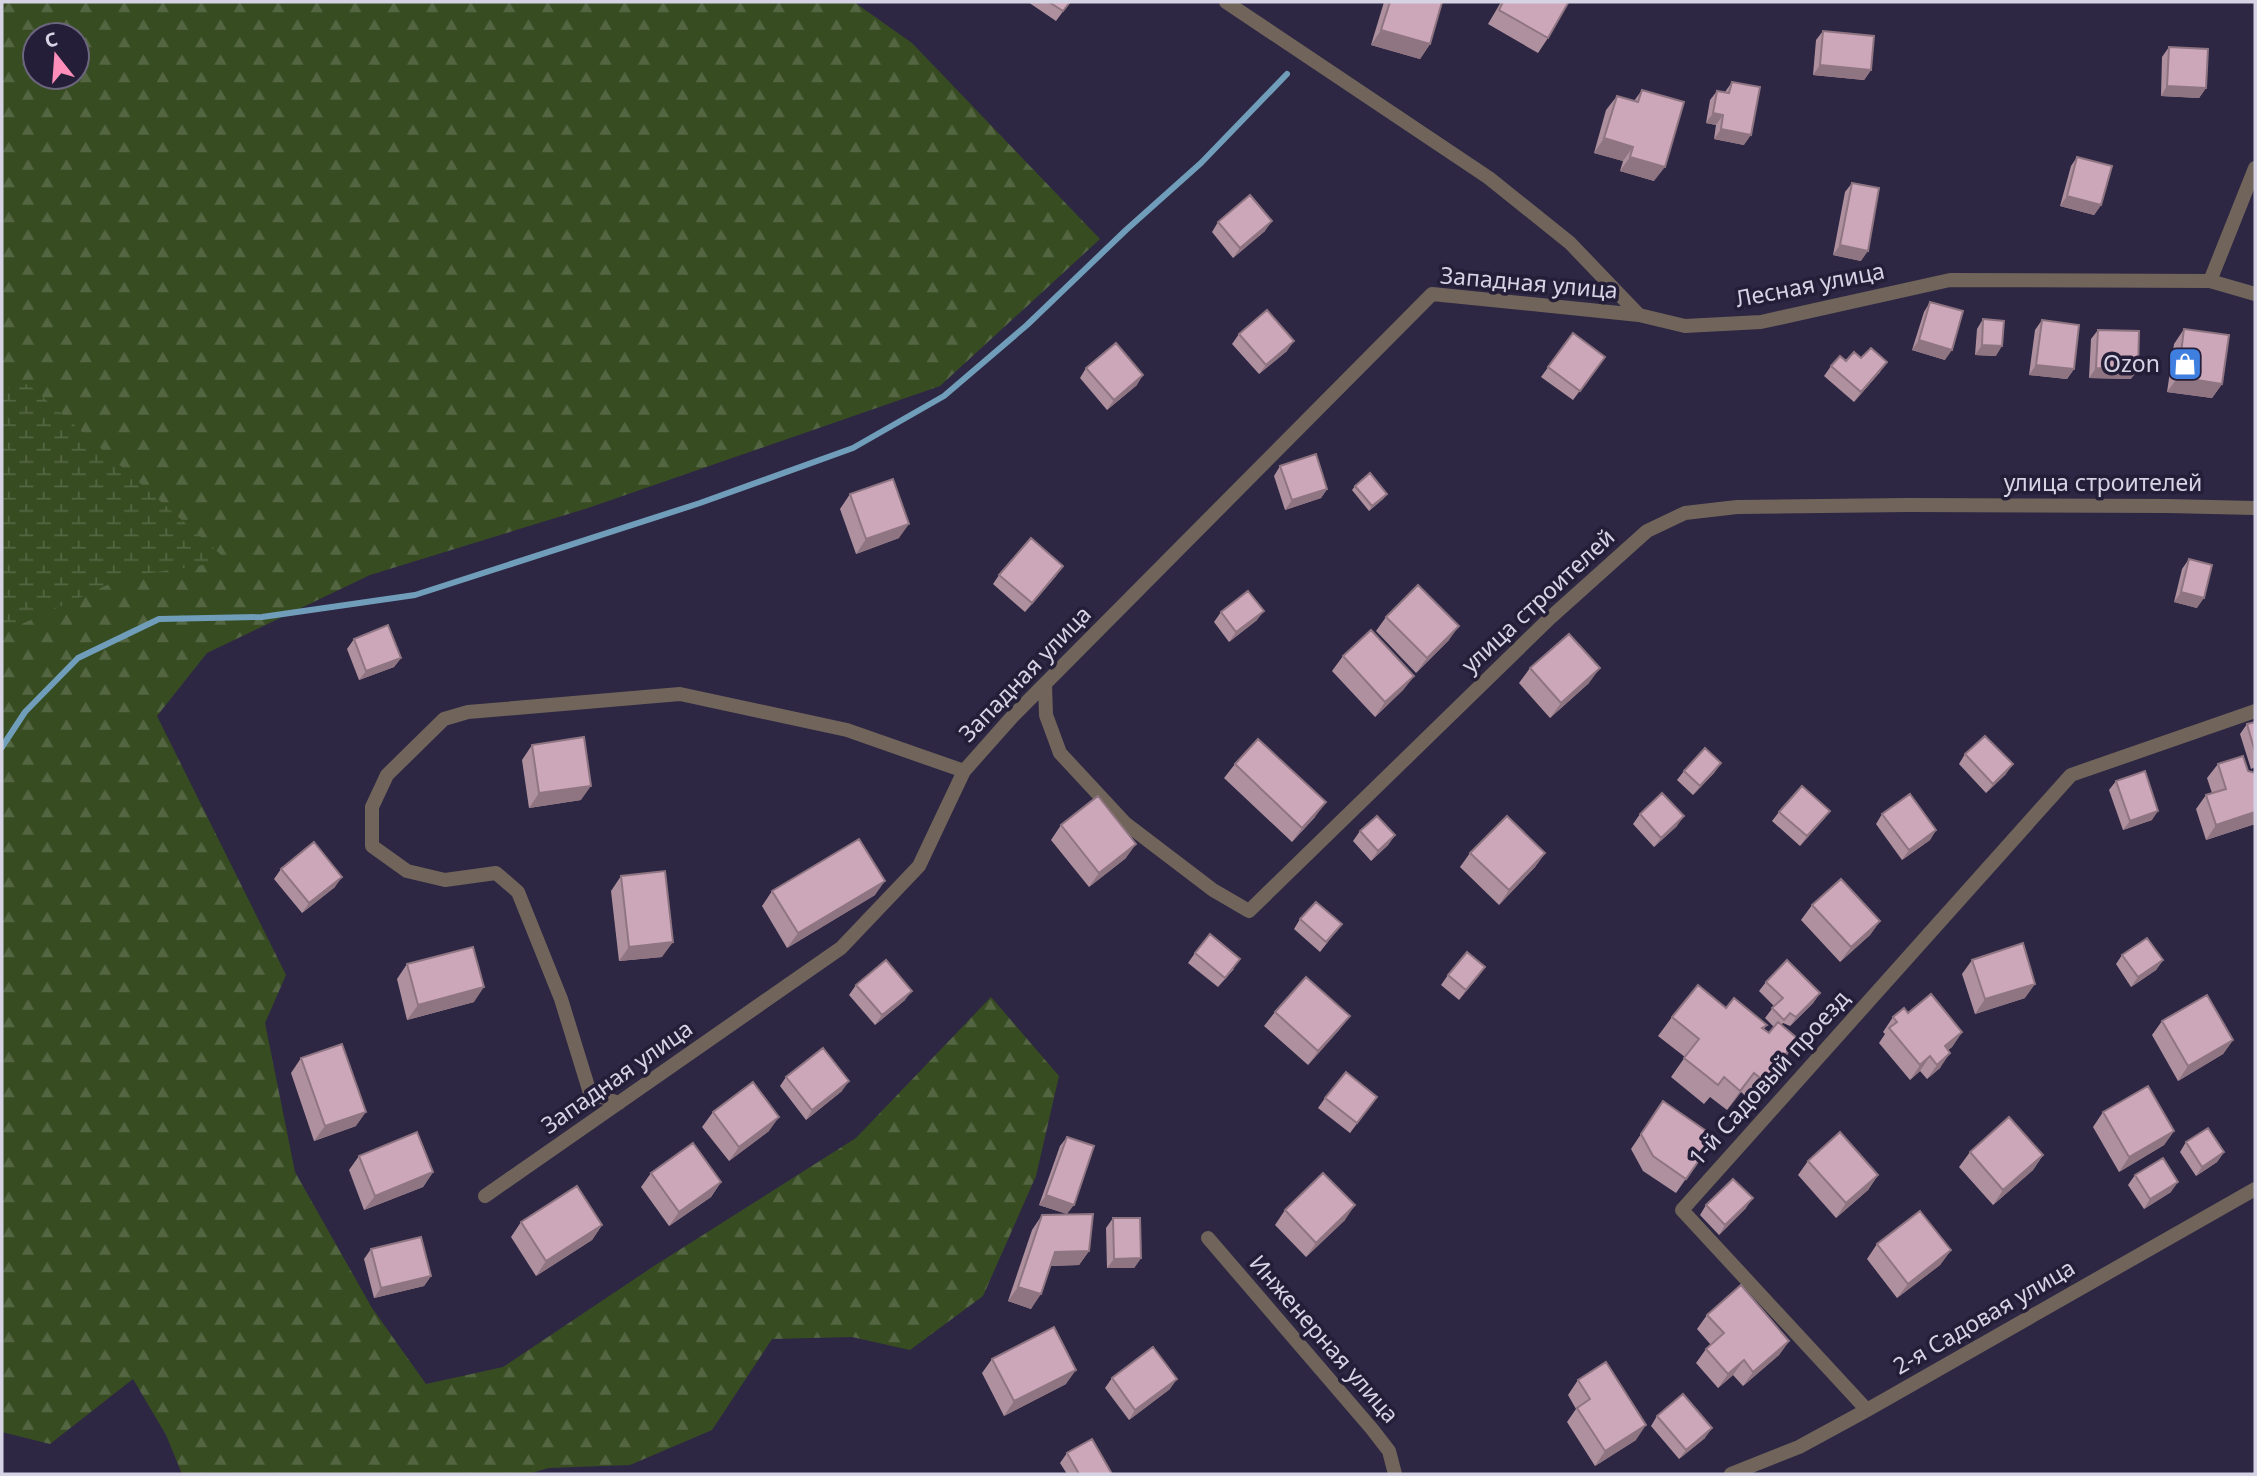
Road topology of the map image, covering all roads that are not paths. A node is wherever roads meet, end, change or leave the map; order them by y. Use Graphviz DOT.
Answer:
graph roads {
  1 [pos="1226,2"];
  2 [pos="2255,168"];
  3 [pos="2210,281"];
  4 [pos="2255,294"];
  5 [pos="1639,315"];
  6 [pos="2255,508"];
  7 [pos="1045,685"];
  8 [pos="2255,711"];
  9 [pos="964,771"];
  10 [pos="619,1103"];
  11 [pos="2255,1189"];
  12 [pos="485,1196"];
  13 [pos="1208,1238"];
  14 [pos="1867,1410"];
  15 [pos="1395,1474"];
  16 [pos="1731,1474"];
  1 -- 5 [label="street"];
  2 -- 3 [label="street"];
  3 -- 4 [label="street, Лесная улица"];
  3 -- 5 [label="street, Лесная улица"];
  5 -- 7 [label="street, Западная улица"];
  6 -- 7 [label="street, улица строителей"];
  7 -- 9 [label="street, Западная улица"];
  8 -- 14 [label="street, 1-й Садовый проезд"];
  9 -- 10 [label="street, Западная улица"];
  9 -- 10 [label="street"];
  10 -- 12 [label="street, Западная улица"];
  11 -- 14 [label="street, 2-я Садовая улица"];
  13 -- 15 [label="street, Инженерная улица"];
  14 -- 16 [label="street, 2-я Садовая улица"];
}
